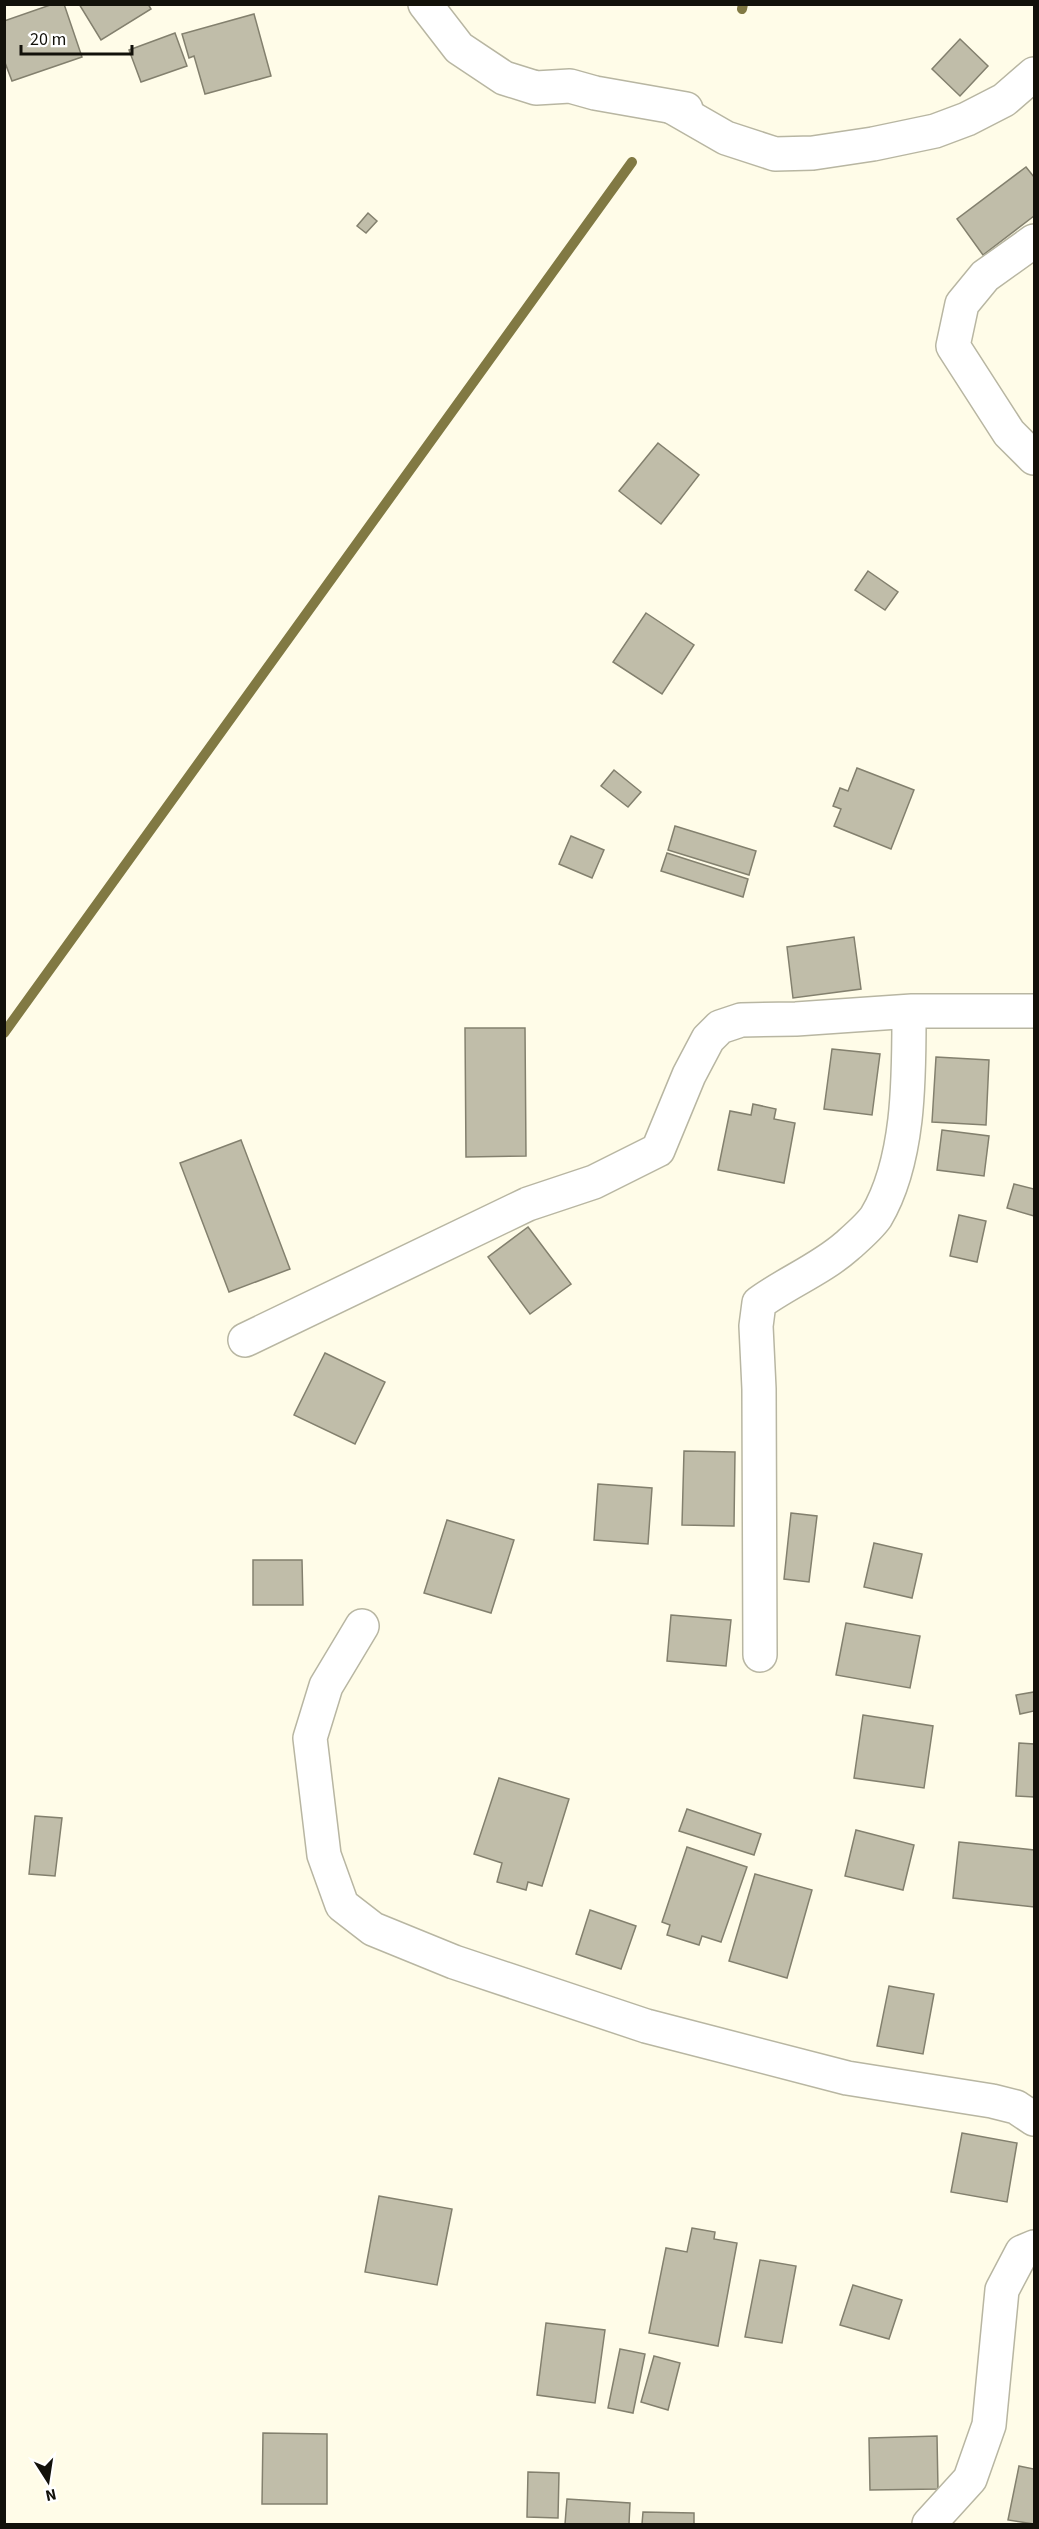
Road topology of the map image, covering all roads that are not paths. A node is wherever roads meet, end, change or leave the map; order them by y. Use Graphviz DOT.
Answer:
graph roads {
  1 [pos="425,4"];
  2 [pos="1035,74"];
  3 [pos="1035,241"];
  4 [pos="1035,458"];
  5 [pos="1035,1011"];
  6 [pos="909,1012"];
  7 [pos="245,1340"];
  8 [pos="362,1626"];
  9 [pos="760,1654"];
  10 [pos="1035,2120"];
  11 [pos="1035,2247"];
  12 [pos="929,2524"];
  1 -- 2 [label="street"];
  3 -- 4 [label="street"];
  5 -- 6 [label="street"];
  6 -- 7 [label="street"];
  6 -- 9 [label="street"];
  8 -- 10 [label="street"];
  11 -- 12 [label="street"];
}
